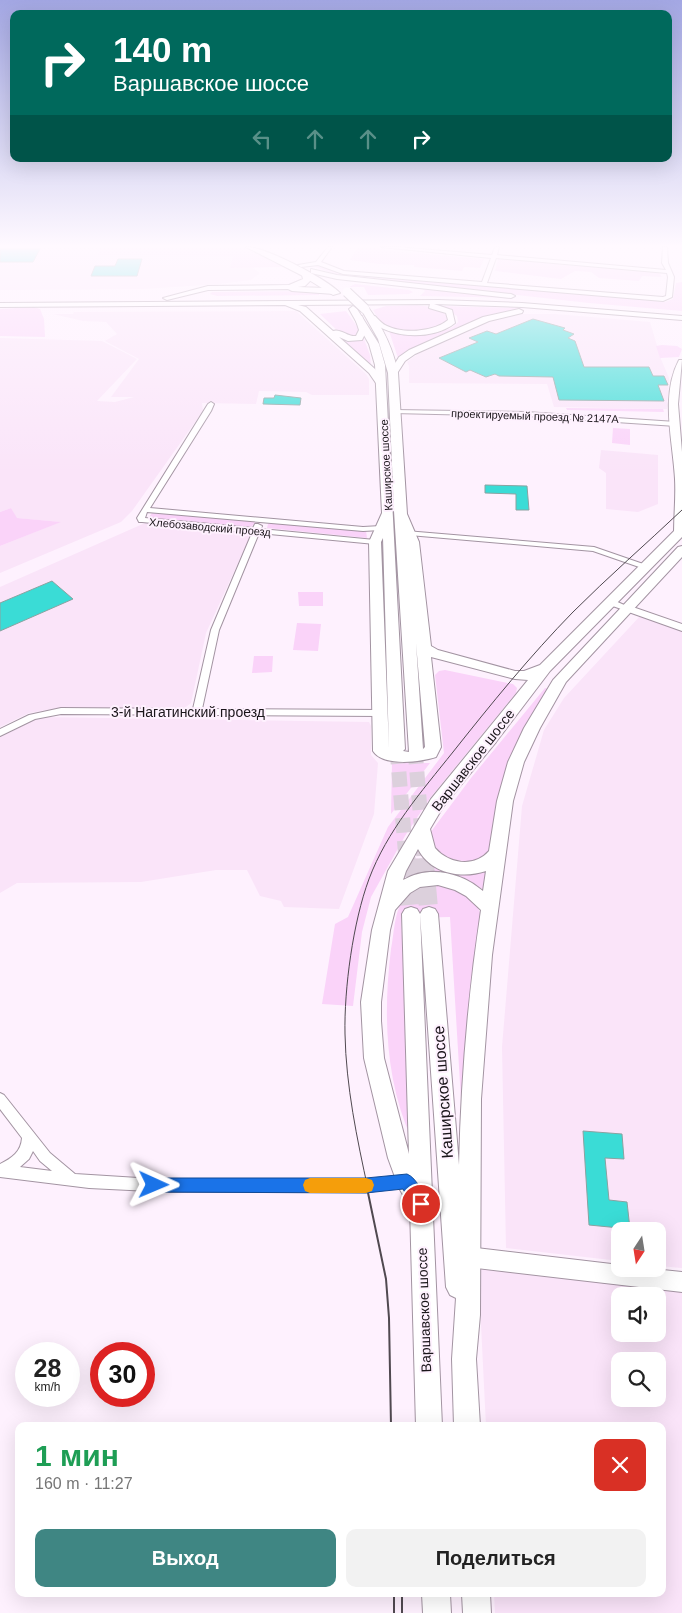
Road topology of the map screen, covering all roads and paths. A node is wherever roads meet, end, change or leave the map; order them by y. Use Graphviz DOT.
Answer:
graph roads {
  1 [pos="318,322"];
  2 [pos="324,322"];
  3 [pos="360,322"];
  4 [pos="361,322"];
  5 [pos="374,322"];
  6 [pos="378,322"];
  7 [pos="451,322"];
  8 [pos="479,322"];
  9 [pos="682,362"];
  10 [pos="393,373"];
  11 [pos="381,384"];
  12 [pos="211,404"];
  13 [pos="394,412"];
  14 [pos="676,424"];
  15 [pos="145,510"];
  16 [pos="394,512"];
  17 [pos="260,520"];
  18 [pos="381,528"];
  19 [pos="257,531"];
  20 [pos="680,532"];
  21 [pos="409,533"];
  22 [pos="375,542"];
  23 [pos="682,550"];
  24 [pos="645,566"];
  25 [pos="610,602"];
  26 [pos="627,608"];
  27 [pos="682,628"];
  28 [pos="422,641"];
  29 [pos="545,668"];
  30 [pos="426,676"];
  31 [pos="521,698"];
  32 [pos="198,713"];
  33 [pos="381,713"];
  34 [pos="0,733"];
  35 [pos="397,749"];
  36 [pos="415,749"];
  37 [pos="422,829"];
  38 [pos="496,854"];
  39 [pos="387,907"];
  40 [pos="489,908"];
  41 [pos="0,1099"];
  42 [pos="29,1137"];
  43 [pos="0,1171"];
  44 [pos="72,1180"];
  45 [pos="407,1181"];
  46 [pos="421,1204"];
  47 [pos="468,1257"];
  48 [pos="682,1282"];
  49 [pos="464,1359"];
  50 [pos="429,1422"];
  51 [pos="467,1422"];
  52 [pos="436,1597"];
  53 [pos="476,1597"];
  54 [pos="437,1613"];
  55 [pos="477,1613"];
  1 -- 11 [label="main road"];
  2 -- 3 [label="main road"];
  4 -- 11 [label="main road, Каширское шоссе"];
  5 -- 10 [label="main road, Каширское шоссе"];
  6 -- 7 [label="main road"];
  8 -- 10 [label="main road"];
  9 -- 14 [label="main road"];
  10 -- 13 [label="main road, Каширское шоссе"];
  11 -- 16 [label="main road, Каширское шоссе"];
  12 -- 15 [label="street"];
  13 -- 14 [label="street, проектируемый проезд № 2147А"];
  13 -- 16 [label="main road, Каширское шоссе"];
  14 -- 20 [label="main road"];
  15 -- 17 [label="street, Хлебозаводский проезд"];
  15 -- 19 [label="street, Хлебозаводский проезд"];
  16 -- 18 [label="main road"];
  16 -- 21 [label="main road"];
  16 -- 35 [label="main road, Каширское шоссе"];
  16 -- 36 [label="main road, Каширское шоссе"];
  17 -- 18 [label="street, Хлебозаводский проезд"];
  17 -- 19 [label="street"];
  18 -- 22 [label="main road"];
  19 -- 22 [label="street, Хлебозаводский проезд"];
  19 -- 32 [label="street"];
  20 -- 24 [label="main road, Варшавское шоссе"];
  21 -- 24 [label="street"];
  21 -- 28 [label="main road"];
  22 -- 33 [label="main road"];
  23 -- 26 [label="main road, Варшавское шоссе"];
  24 -- 25 [label="main road, Варшавское шоссе"];
  25 -- 26 [label="street"];
  25 -- 29 [label="main road, Варшавское шоссе"];
  26 -- 27 [label="street"];
  26 -- 38 [label="main road, Варшавское шоссе"];
  28 -- 29 [label="main road"];
  28 -- 30 [label="main road"];
  29 -- 31 [label="main road, Варшавское шоссе"];
  30 -- 31 [label="main road"];
  30 -- 33 [label="main road"];
  31 -- 37 [label="main road, Варшавское шоссе"];
  32 -- 33 [label="street, 3-й Нагатинский проезд"];
  32 -- 34 [label="street, 3-й Нагатинский проезд"];
  37 -- 38 [label="main road"];
  37 -- 39 [label="main road, Варшавское шоссе"];
  38 -- 40 [label="main road, Варшавское шоссе"];
  39 -- 40 [label="main road"];
  39 -- 45 [label="main road, Варшавское шоссе"];
  40 -- 47 [label="main road, Варшавское шоссе"];
  41 -- 42 [label="street"];
  42 -- 43 [label="street"];
  42 -- 44 [label="street"];
  43 -- 44 [label="street"];
  44 -- 45 [label="street"];
  45 -- 46 [label="main road, Варшавское шоссе"];
  46 -- 49 [label="main road, Каширское шоссе"];
  46 -- 50 [label="main road, Варшавское шоссе"];
  47 -- 48 [label="main road"];
  47 -- 49 [label="main road, Варшавское шоссе"];
  49 -- 51 [label="main road, Варшавское шоссе"];
  52 -- 54 [label="main road"];
  53 -- 55 [label="main road"];
}
